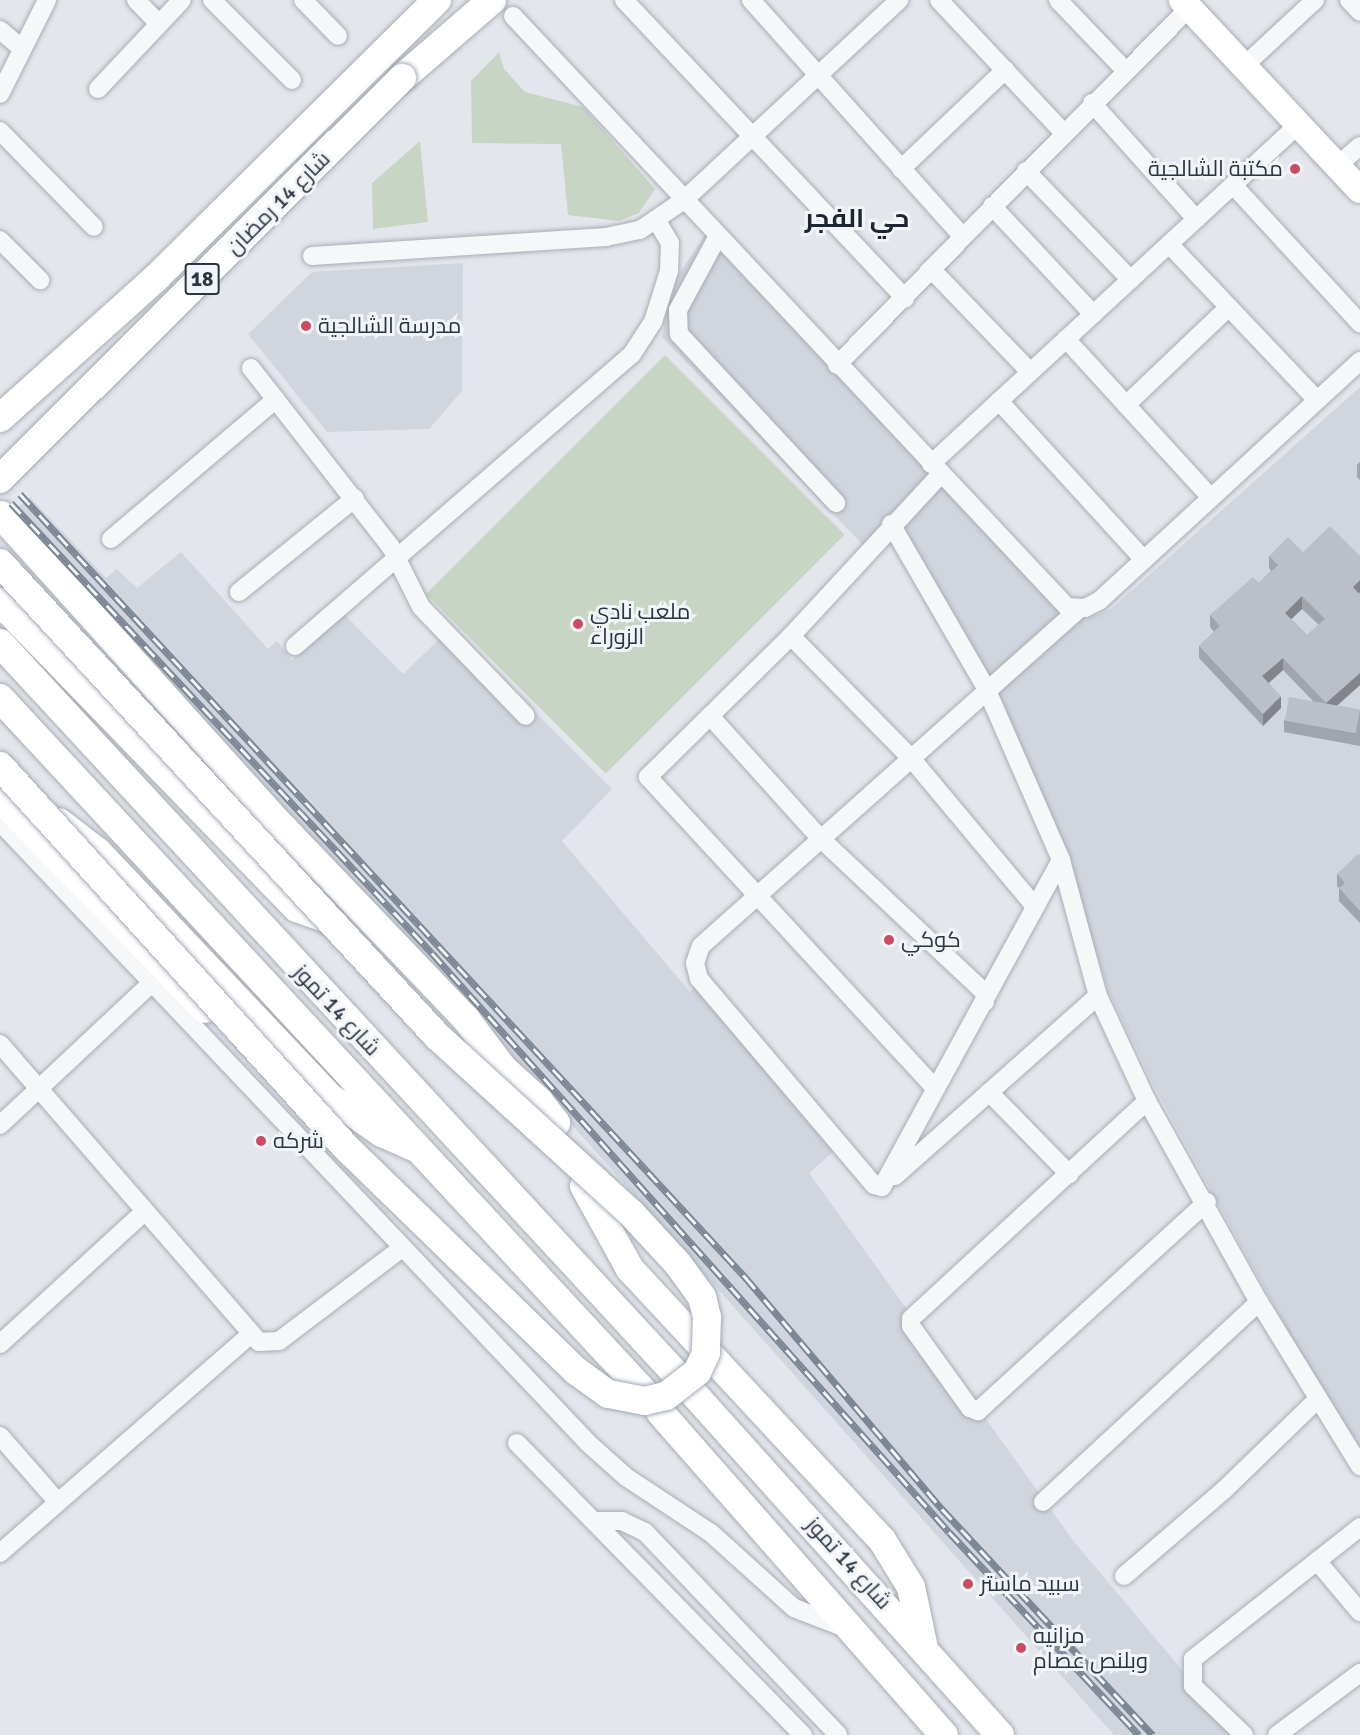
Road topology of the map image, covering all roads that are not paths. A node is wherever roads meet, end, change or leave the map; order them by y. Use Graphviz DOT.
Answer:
graph roads {
  1 [pos="46,0"];
  2 [pos="136,0"];
  3 [pos="182,0"];
  4 [pos="212,0"];
  5 [pos="303,0"];
  6 [pos="430,0"];
  7 [pos="437,0"];
  8 [pos="478,0"];
  9 [pos="624,0"];
  10 [pos="751,0"];
  11 [pos="899,0"];
  12 [pos="939,0"];
  13 [pos="1058,0"];
  14 [pos="1315,0"];
  15 [pos="1349,0"];
  16 [pos="1185,4"];
  17 [pos="502,8"];
  18 [pos="1360,12"];
  19 [pos="159,24"];
  20 [pos="0,30"];
  21 [pos="338,36"];
  22 [pos="19,46"];
  23 [pos="384,52"];
  24 [pos="1244,66"];
  25 [pos="1005,70"];
  26 [pos="1125,70"];
  27 [pos="818,76"];
  28 [pos="402,78"];
  29 [pos="292,80"];
  30 [pos="99,89"];
  31 [pos="0,94"];
  32 [pos="1092,104"];
  33 [pos="1299,124"];
  34 [pos="0,131"];
  35 [pos="1064,133"];
  36 [pos="753,137"];
  37 [pos="1360,146"];
  38 [pos="1337,166"];
  39 [pos="901,169"];
  40 [pos="1026,171"];
  41 [pos="1233,185"];
  42 [pos="1360,190"];
  43 [pos="684,200"];
  44 [pos="992,206"];
  45 [pos="1196,219"];
  46 [pos="657,221"];
  47 [pos="94,227"];
  48 [pos="718,236"];
  49 [pos="963,237"];
  50 [pos="0,240"];
  51 [pos="1169,244"];
  52 [pos="312,256"];
  53 [pos="932,270"];
  54 [pos="40,280"];
  55 [pos="1131,280"];
  56 [pos="905,298"];
  57 [pos="1228,307"];
  58 [pos="1093,314"];
  59 [pos="1360,323"];
  60 [pos="1066,339"];
  61 [pos="1360,361"];
  62 [pos="837,365"];
  63 [pos="251,368"];
  64 [pos="1030,372"];
  65 [pos="276,399"];
  66 [pos="1317,400"];
  67 [pos="999,401"];
  68 [pos="1126,405"];
  69 [pos="0,418"];
  70 [pos="935,469"];
  71 [pos="0,479"];
  72 [pos="355,498"];
  73 [pos="1211,498"];
  74 [pos="836,503"];
  75 [pos="1,515"];
  76 [pos="891,524"];
  77 [pos="111,539"];
  78 [pos="398,560"];
  79 [pos="1144,560"];
  80 [pos="0,562"];
  81 [pos="238,592"];
  82 [pos="0,602"];
  83 [pos="1080,609"];
  84 [pos="791,636"];
  85 [pos="0,643"];
  86 [pos="295,646"];
  87 [pos="986,688"];
  88 [pos="0,698"];
  89 [pos="0,713"];
  90 [pos="526,716"];
  91 [pos="711,716"];
  92 [pos="154,728"];
  93 [pos="29,729"];
  94 [pos="910,757"];
  95 [pos="0,766"];
  96 [pos="0,798"];
  97 [pos="48,819"];
  98 [pos="0,822"];
  99 [pos="820,838"];
  100 [pos="1061,860"];
  101 [pos="756,896"];
  102 [pos="1033,904"];
  103 [pos="327,919"];
  104 [pos="153,982"];
  105 [pos="1098,996"];
  106 [pos="985,997"];
  107 [pos="228,1016"];
  108 [pos="0,1044"];
  109 [pos="502,1067"];
  110 [pos="934,1087"];
  111 [pos="38,1089"];
  112 [pos="989,1092"];
  113 [pos="1148,1101"];
  114 [pos="556,1123"];
  115 [pos="0,1125"];
  116 [pos="428,1153"];
  117 [pos="1069,1174"];
  118 [pos="890,1181"];
  119 [pos="584,1186"];
  120 [pos="1208,1202"];
  121 [pos="144,1212"];
  122 [pos="402,1248"];
  123 [pos="1259,1302"];
  124 [pos="250,1335"];
  125 [pos="0,1344"];
  126 [pos="1317,1400"];
  127 [pos="516,1443"];
  128 [pos="3,1445"];
  129 [pos="1360,1466"];
  130 [pos="57,1501"];
  131 [pos="1043,1502"];
  132 [pos="597,1521"];
  133 [pos="1360,1527"];
  134 [pos="0,1553"];
  135 [pos="1317,1561"];
  136 [pos="1124,1575"];
  137 [pos="1360,1612"];
  138 [pos="858,1632"];
  139 [pos="924,1648"];
  140 [pos="1360,1673"];
  141 [pos="794,1731"];
  142 [pos="838,1735"];
  143 [pos="944,1735"];
  144 [pos="1000,1735"];
  145 [pos="1244,1735"];
  146 [pos="1277,1735"];
  1 -- 22 [label="street"];
  2 -- 19 [label="street"];
  3 -- 19 [label="street"];
  4 -- 29 [label="street"];
  5 -- 21 [label="street"];
  6 -- 23 [label="main road"];
  7 -- 23 [label="main road"];
  8 -- 28 [label="main road"];
  9 -- 36 [label="street"];
  10 -- 27 [label="street"];
  11 -- 27 [label="street"];
  12 -- 25 [label="street"];
  13 -- 26 [label="street"];
  14 -- 24 [label="street"];
  15 -- 18 [label="street"];
  16 -- 24 [label="street"];
  16 -- 26 [label="street"];
  17 -- 28 [label="main road"];
  17 -- 43 [label="street"];
  19 -- 30 [label="street"];
  20 -- 22 [label="street"];
  22 -- 31 [label="street"];
  23 -- 69 [label="main road, شارع 14 رمضان / 18"];
  24 -- 33 [label="street"];
  25 -- 35 [label="street"];
  25 -- 39 [label="street"];
  26 -- 32 [label="street"];
  27 -- 36 [label="street"];
  27 -- 39 [label="street"];
  28 -- 71 [label="main road, شارع 14 رمضان / 18, bridge"];
  32 -- 35 [label="street"];
  32 -- 45 [label="street"];
  33 -- 38 [label="street"];
  33 -- 41 [label="street"];
  34 -- 47 [label="street"];
  35 -- 40 [label="street"];
  36 -- 43 [label="street"];
  36 -- 56 [label="street"];
  37 -- 38 [label="street"];
  38 -- 42 [label="street"];
  39 -- 49 [label="street"];
  40 -- 44 [label="street"];
  40 -- 55 [label="street"];
  41 -- 45 [label="street"];
  41 -- 59 [label="street"];
  43 -- 46 [label="street"];
  43 -- 48 [label="street"];
  44 -- 49 [label="street"];
  44 -- 58 [label="street"];
  45 -- 51 [label="street"];
  46 -- 52 [label="street"];
  46 -- 78 [label="street"];
  48 -- 62 [label="street"];
  48 -- 74 [label="street"];
  49 -- 53 [label="street"];
  50 -- 54 [label="street"];
  51 -- 55 [label="street"];
  51 -- 57 [label="street"];
  53 -- 56 [label="street"];
  53 -- 64 [label="street"];
  55 -- 58 [label="street"];
  56 -- 62 [label="street"];
  57 -- 66 [label="street"];
  57 -- 68 [label="street"];
  58 -- 60 [label="street"];
  60 -- 64 [label="street"];
  60 -- 68 [label="street"];
  61 -- 66 [label="street"];
  62 -- 70 [label="street"];
  63 -- 65 [label="street"];
  64 -- 67 [label="street"];
  65 -- 72 [label="street"];
  65 -- 77 [label="street"];
  66 -- 73 [label="street"];
  67 -- 70 [label="street"];
  67 -- 79 [label="street"];
  68 -- 73 [label="street"];
  70 -- 76 [label="street"];
  70 -- 83 [label="street"];
  72 -- 78 [label="street"];
  72 -- 81 [label="street"];
  73 -- 79 [label="street"];
  75 -- 109 [label="main road"];
  76 -- 84 [label="street"];
  76 -- 87 [label="street"];
  78 -- 86 [label="street"];
  78 -- 90 [label="street"];
  79 -- 83 [label="street"];
  80 -- 92 [label="main road, bridge"];
  82 -- 103 [label="main road"];
  83 -- 87 [label="street"];
  84 -- 91 [label="street"];
  84 -- 94 [label="street"];
  85 -- 139 [label="main road, شارع 14 تموز"];
  87 -- 94 [label="street"];
  87 -- 100 [label="street"];
  88 -- 93 [label="main road, شارع 14 تموز"];
  89 -- 93 [label="main road"];
  91 -- 99 [label="street"];
  91 -- 101 [label="street"];
  92 -- 103 [label="main road, bridge"];
  92 -- 109 [label="main road"];
  93 -- 116 [label="main road, شارع 14 تموز"];
  94 -- 99 [label="street"];
  94 -- 102 [label="street"];
  95 -- 97 [label="main road, bridge"];
  96 -- 107 [label="main road"];
  97 -- 107 [label="main road, bridge"];
  97 -- 116 [label="main road"];
  98 -- 104 [label="street"];
  99 -- 101 [label="street"];
  99 -- 106 [label="street"];
  100 -- 102 [label="street"];
  100 -- 105 [label="street"];
  101 -- 110 [label="street"];
  101 -- 118 [label="street"];
  102 -- 106 [label="street"];
  103 -- 107 [label="main road, bridge"];
  104 -- 111 [label="street"];
  104 -- 122 [label="street"];
  105 -- 112 [label="street"];
  105 -- 113 [label="street"];
  106 -- 110 [label="street"];
  108 -- 111 [label="street"];
  109 -- 114 [label="main road"];
  110 -- 118 [label="street"];
  111 -- 115 [label="street"];
  111 -- 121 [label="street"];
  112 -- 117 [label="street"];
  112 -- 118 [label="street"];
  113 -- 117 [label="street"];
  113 -- 120 [label="street"];
  116 -- 138 [label="main road, شارع 14 تموز"];
  117 -- 120 [label="street"];
  119 -- 139 [label="main road"];
  120 -- 123 [label="street"];
  121 -- 124 [label="street"];
  121 -- 125 [label="street"];
  122 -- 124 [label="street"];
  122 -- 138 [label="street"];
  123 -- 126 [label="street"];
  123 -- 131 [label="street"];
  124 -- 130 [label="street"];
  126 -- 129 [label="street"];
  126 -- 136 [label="street"];
  127 -- 132 [label="street"];
  128 -- 130 [label="street"];
  130 -- 134 [label="street"];
  132 -- 141 [label="street"];
  132 -- 142 [label="street"];
  133 -- 135 [label="street"];
  135 -- 137 [label="street"];
  135 -- 145 [label="street"];
  138 -- 143 [label="main road, شارع 14 تموز"];
  139 -- 144 [label="main road, شارع 14 تموز"];
  140 -- 146 [label="street"];
}
